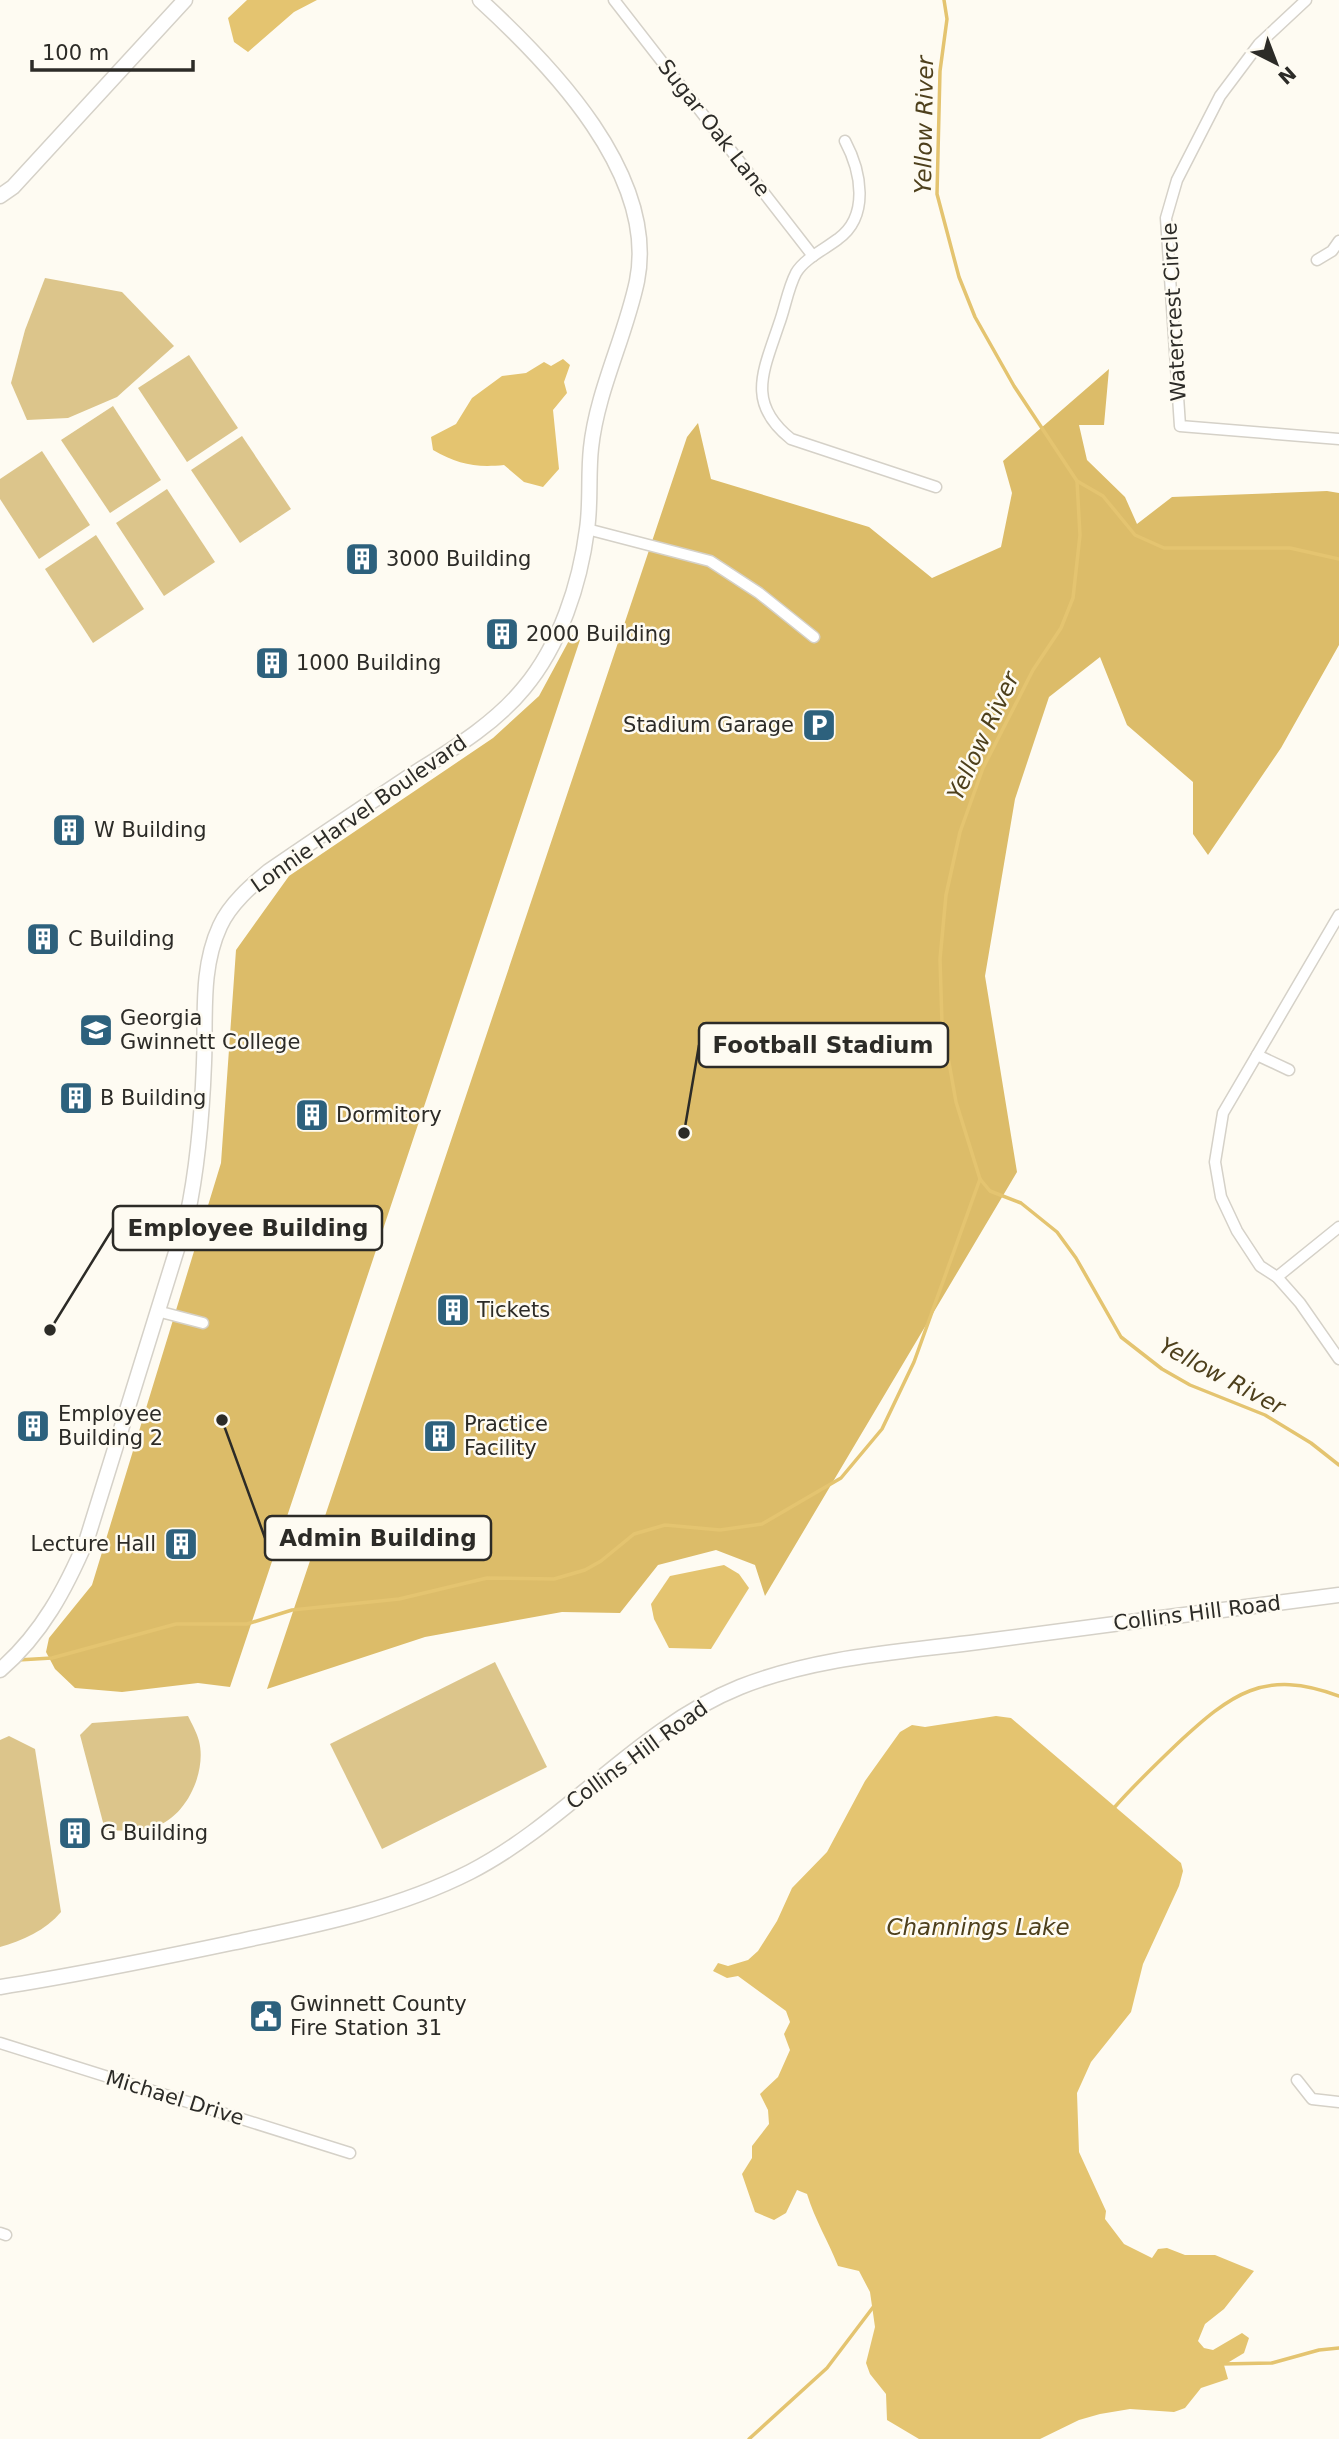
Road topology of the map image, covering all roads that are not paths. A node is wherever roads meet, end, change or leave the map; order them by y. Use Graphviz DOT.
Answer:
graph roads {
  1 [pos="185,0"];
  2 [pos="480,0"];
  3 [pos="614,0"];
  4 [pos="1306,0"];
  5 [pos="845,141"];
  6 [pos="0,196"];
  7 [pos="1339,241"];
  8 [pos="813,256"];
  9 [pos="1317,260"];
  10 [pos="1339,439"];
  11 [pos="936,487"];
  12 [pos="587,529"];
  13 [pos="814,637"];
  14 [pos="1339,915"];
  15 [pos="1256,1055"];
  16 [pos="1289,1070"];
  17 [pos="1339,1227"];
  18 [pos="1277,1277"];
  19 [pos="157,1311"];
  20 [pos="203,1323"];
  21 [pos="1339,1359"];
  22 [pos="1339,1595"];
  23 [pos="0,1670"];
  24 [pos="0,1987"];
  25 [pos="0,2043"];
  26 [pos="1297,2080"];
  27 [pos="1339,2102"];
  28 [pos="350,2153"];
  1 -- 6 [label="street"];
  2 -- 12 [label="street, Lonnie Harvel Boulevard"];
  3 -- 8 [label="street, Sugar Oak Lane"];
  4 -- 10 [label="street, Watercrest Circle"];
  5 -- 8 [label="street"];
  7 -- 9 [label="street"];
  8 -- 11 [label="street"];
  12 -- 13 [label="street"];
  12 -- 19 [label="street, Lonnie Harvel Boulevard"];
  14 -- 15 [label="street"];
  15 -- 16 [label="street"];
  15 -- 18 [label="street"];
  17 -- 18 [label="street"];
  18 -- 21 [label="street"];
  19 -- 20 [label="street"];
  19 -- 23 [label="street, Lonnie Harvel Boulevard"];
  22 -- 24 [label="street, Collins Hill Road"];
  25 -- 28 [label="street, Michael Drive"];
  26 -- 27 [label="street"];
}
